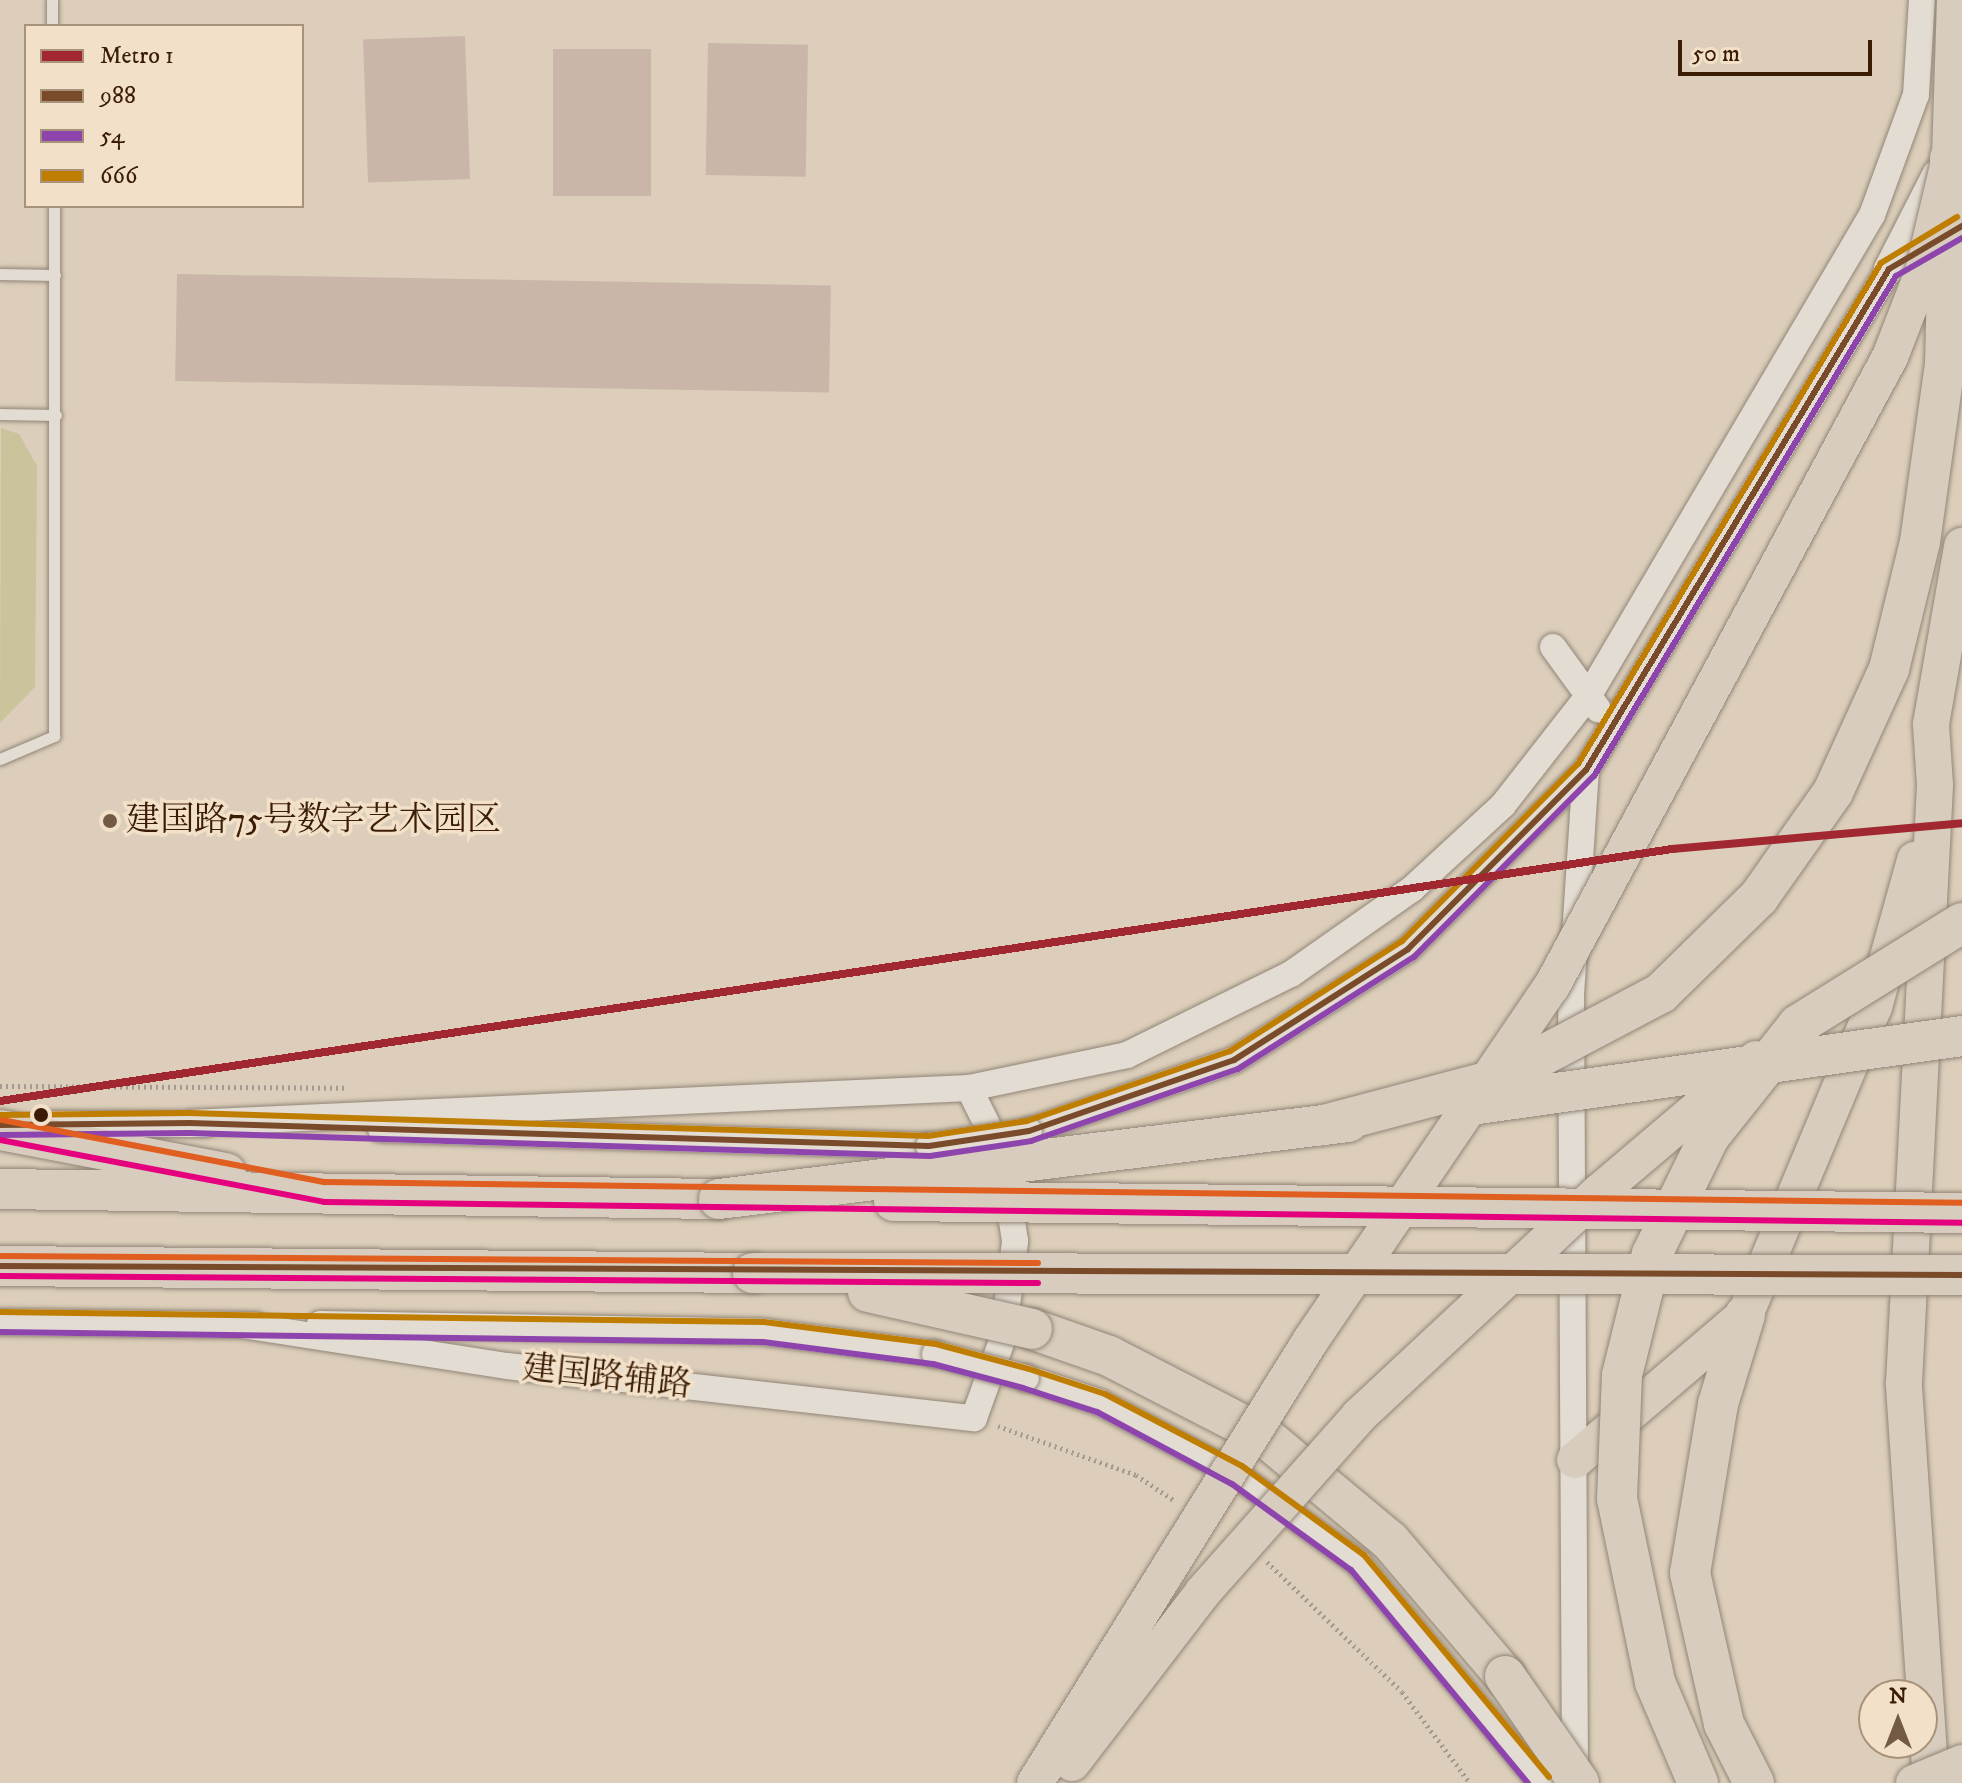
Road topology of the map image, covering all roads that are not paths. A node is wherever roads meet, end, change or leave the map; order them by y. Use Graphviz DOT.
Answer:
graph roads {
  1 [pos="52,0"];
  2 [pos="1922,0"];
  3 [pos="1955,0"];
  4 [pos="52,24"];
  5 [pos="1956,143"];
  6 [pos="54,208"];
  7 [pos="1962,226"];
  8 [pos="1889,269"];
  9 [pos="0,274"];
  10 [pos="55,275"];
  11 [pos="0,414"];
  12 [pos="56,415"];
  13 [pos="1962,546"];
  14 [pos="1553,647"];
  15 [pos="1589,695"];
  16 [pos="1611,728"];
  17 [pos="0,759"];
  18 [pos="1586,770"];
  19 [pos="1935,785"];
  20 [pos="1962,923"];
  21 [pos="1798,1025"];
  22 [pos="1962,1036"];
  23 [pos="969,1088"];
  24 [pos="190,1123"];
  25 [pos="1324,1125"];
  26 [pos="0,1128"];
  27 [pos="0,1189"];
  28 [pos="324,1192"];
  29 [pos="719,1199"];
  30 [pos="1962,1213"];
  31 [pos="0,1266"];
  32 [pos="753,1273"];
  33 [pos="1962,1275"];
  34 [pos="1745,1315"];
  35 [pos="0,1322"];
  36 [pos="242,1325"];
  37 [pos="1575,1460"];
  38 [pos="1962,1763"];
  39 [pos="1035,1783"];
  40 [pos="1056,1783"];
  41 [pos="1541,1783"];
  42 [pos="1577,1783"];
  43 [pos="1698,1783"];
  44 [pos="1754,1783"];
  45 [pos="1914,1783"];
  46 [pos="1931,1783"];
  1 -- 4 [label="lane"];
  2 -- 15 [label="street"];
  3 -- 5 [label="highway, bridge"];
  5 -- 8 [label="main road"];
  5 -- 25 [label="highway, bridge"];
  5 -- 39 [label="highway, bridge"];
  6 -- 10 [label="lane"];
  7 -- 8 [label="street"];
  8 -- 16 [label="street"];
  9 -- 10 [label="lane"];
  10 -- 12 [label="lane"];
  11 -- 12 [label="lane"];
  12 -- 17 [label="lane"];
  13 -- 19 [label="highway"];
  14 -- 15 [label="street"];
  15 -- 16 [label="street"];
  15 -- 23 [label="street"];
  16 -- 18 [label="street"];
  18 -- 24 [label="street, bridge"];
  18 -- 37 [label="street"];
  19 -- 34 [label="highway"];
  19 -- 46 [label="highway"];
  20 -- 21 [label="highway, bridge"];
  21 -- 40 [label="highway, bridge"];
  21 -- 43 [label="highway, bridge"];
  22 -- 25 [label="highway, bridge"];
  23 -- 24 [label="street"];
  23 -- 36 [label="street, 建国路辅路"];
  24 -- 26 [label="street"];
  25 -- 29 [label="highway, bridge"];
  26 -- 28 [label="highway"];
  27 -- 28 [label="highway"];
  28 -- 29 [label="highway"];
  29 -- 30 [label="highway, bridge"];
  31 -- 32 [label="highway"];
  32 -- 33 [label="highway, bridge"];
  32 -- 42 [label="highway, bridge"];
  34 -- 37 [label="highway"];
  34 -- 44 [label="highway"];
  35 -- 36 [label="street"];
  36 -- 41 [label="street, bridge"];
  37 -- 42 [label="street"];
  38 -- 45 [label="highway, bridge"];
}
